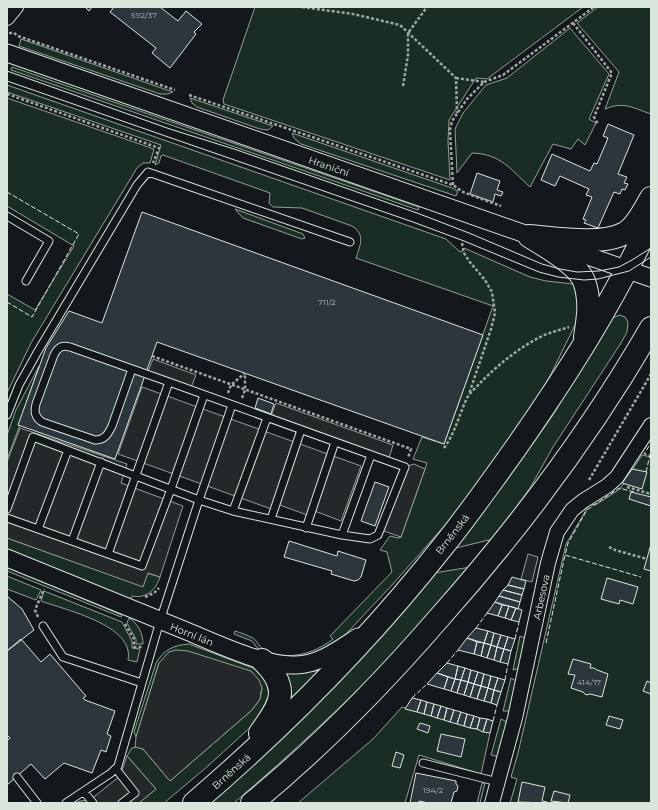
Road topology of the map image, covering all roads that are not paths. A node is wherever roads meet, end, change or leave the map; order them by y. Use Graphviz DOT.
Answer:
graph roads {
  1 [pos="16,7"];
  2 [pos="7,18"];
  3 [pos="7,53"];
  4 [pos="651,198"];
  5 [pos="7,216"];
  6 [pos="651,220"];
  7 [pos="529,236"];
  8 [pos="350,242"];
  9 [pos="626,270"];
  10 [pos="651,278"];
  11 [pos="26,281"];
  12 [pos="651,328"];
  13 [pos="584,346"];
  14 [pos="132,369"];
  15 [pos="170,382"];
  16 [pos="204,395"];
  17 [pos="236,407"];
  18 [pos="7,415"];
  19 [pos="267,418"];
  20 [pos="651,425"];
  21 [pos="301,430"];
  22 [pos="335,442"];
  23 [pos="68,450"];
  24 [pos="371,455"];
  25 [pos="101,462"];
  26 [pos="136,476"];
  27 [pos="171,489"];
  28 [pos="199,500"];
  29 [pos="7,509"];
  30 [pos="233,510"];
  31 [pos="7,518"];
  32 [pos="271,519"];
  33 [pos="306,528"];
  34 [pos="38,529"];
  35 [pos="342,535"];
  36 [pos="72,541"];
  37 [pos="108,554"];
  38 [pos="7,558"];
  39 [pos="160,621"];
  40 [pos="376,625"];
  41 [pos="43,626"];
  42 [pos="262,660"];
  43 [pos="142,684"];
  44 [pos="423,763"];
  45 [pos="116,769"];
  46 [pos="233,770"];
  47 [pos="17,777"];
  48 [pos="498,782"];
  49 [pos="84,792"];
  50 [pos="37,803"];
  51 [pos="66,803"];
  52 [pos="93,803"];
  53 [pos="122,803"];
  54 [pos="194,803"];
  55 [pos="252,803"];
  56 [pos="492,803"];
  1 -- 2 [label="street"];
  3 -- 7 [label="street, Hraniční"];
  4 -- 7 [label="main road"];
  5 -- 11 [label="lane"];
  6 -- 9 [label="main road, Brněnská"];
  7 -- 9 [label="street, Hraniční"];
  7 -- 13 [label="main road"];
  8 -- 18 [label="lane"];
  9 -- 10 [label="street, Hraniční"];
  9 -- 13 [label="main road, Brněnská"];
  12 -- 55 [label="main road"];
  13 -- 40 [label="main road, Brněnská"];
  14 -- 14 [label="lane"];
  14 -- 15 [label="lane"];
  15 -- 16 [label="lane"];
  15 -- 26 [label="lane"];
  16 -- 17 [label="lane"];
  16 -- 27 [label="lane"];
  17 -- 19 [label="lane"];
  17 -- 28 [label="lane"];
  19 -- 21 [label="lane"];
  19 -- 30 [label="lane"];
  20 -- 48 [label="street, Arbesova"];
  21 -- 22 [label="lane"];
  21 -- 32 [label="lane"];
  22 -- 24 [label="lane"];
  22 -- 33 [label="lane"];
  23 -- 25 [label="lane"];
  23 -- 29 [label="lane"];
  23 -- 34 [label="lane"];
  24 -- 35 [label="lane"];
  24 -- 35 [label="lane"];
  25 -- 26 [label="lane"];
  25 -- 36 [label="lane"];
  26 -- 27 [label="lane"];
  26 -- 37 [label="lane"];
  27 -- 28 [label="lane"];
  27 -- 37 [label="lane"];
  28 -- 30 [label="lane"];
  28 -- 39 [label="lane"];
  30 -- 32 [label="lane"];
  31 -- 34 [label="lane"];
  32 -- 33 [label="lane"];
  33 -- 35 [label="lane"];
  34 -- 36 [label="lane"];
  36 -- 37 [label="lane"];
  38 -- 39 [label="street, Horní lán"];
  39 -- 42 [label="street, Horní lán"];
  39 -- 43 [label="lane"];
  40 -- 42 [label="street, Horní lán"];
  40 -- 46 [label="main road, Brněnská"];
  41 -- 43 [label="lane"];
  42 -- 46 [label="main road"];
  43 -- 45 [label="lane"];
  44 -- 48 [label="lane"];
  45 -- 49 [label="lane"];
  45 -- 53 [label="lane"];
  46 -- 54 [label="main road, Brněnská"];
  47 -- 50 [label="lane"];
  48 -- 56 [label="street, Arbesova"];
  49 -- 51 [label="lane"];
  49 -- 52 [label="lane"];
}
